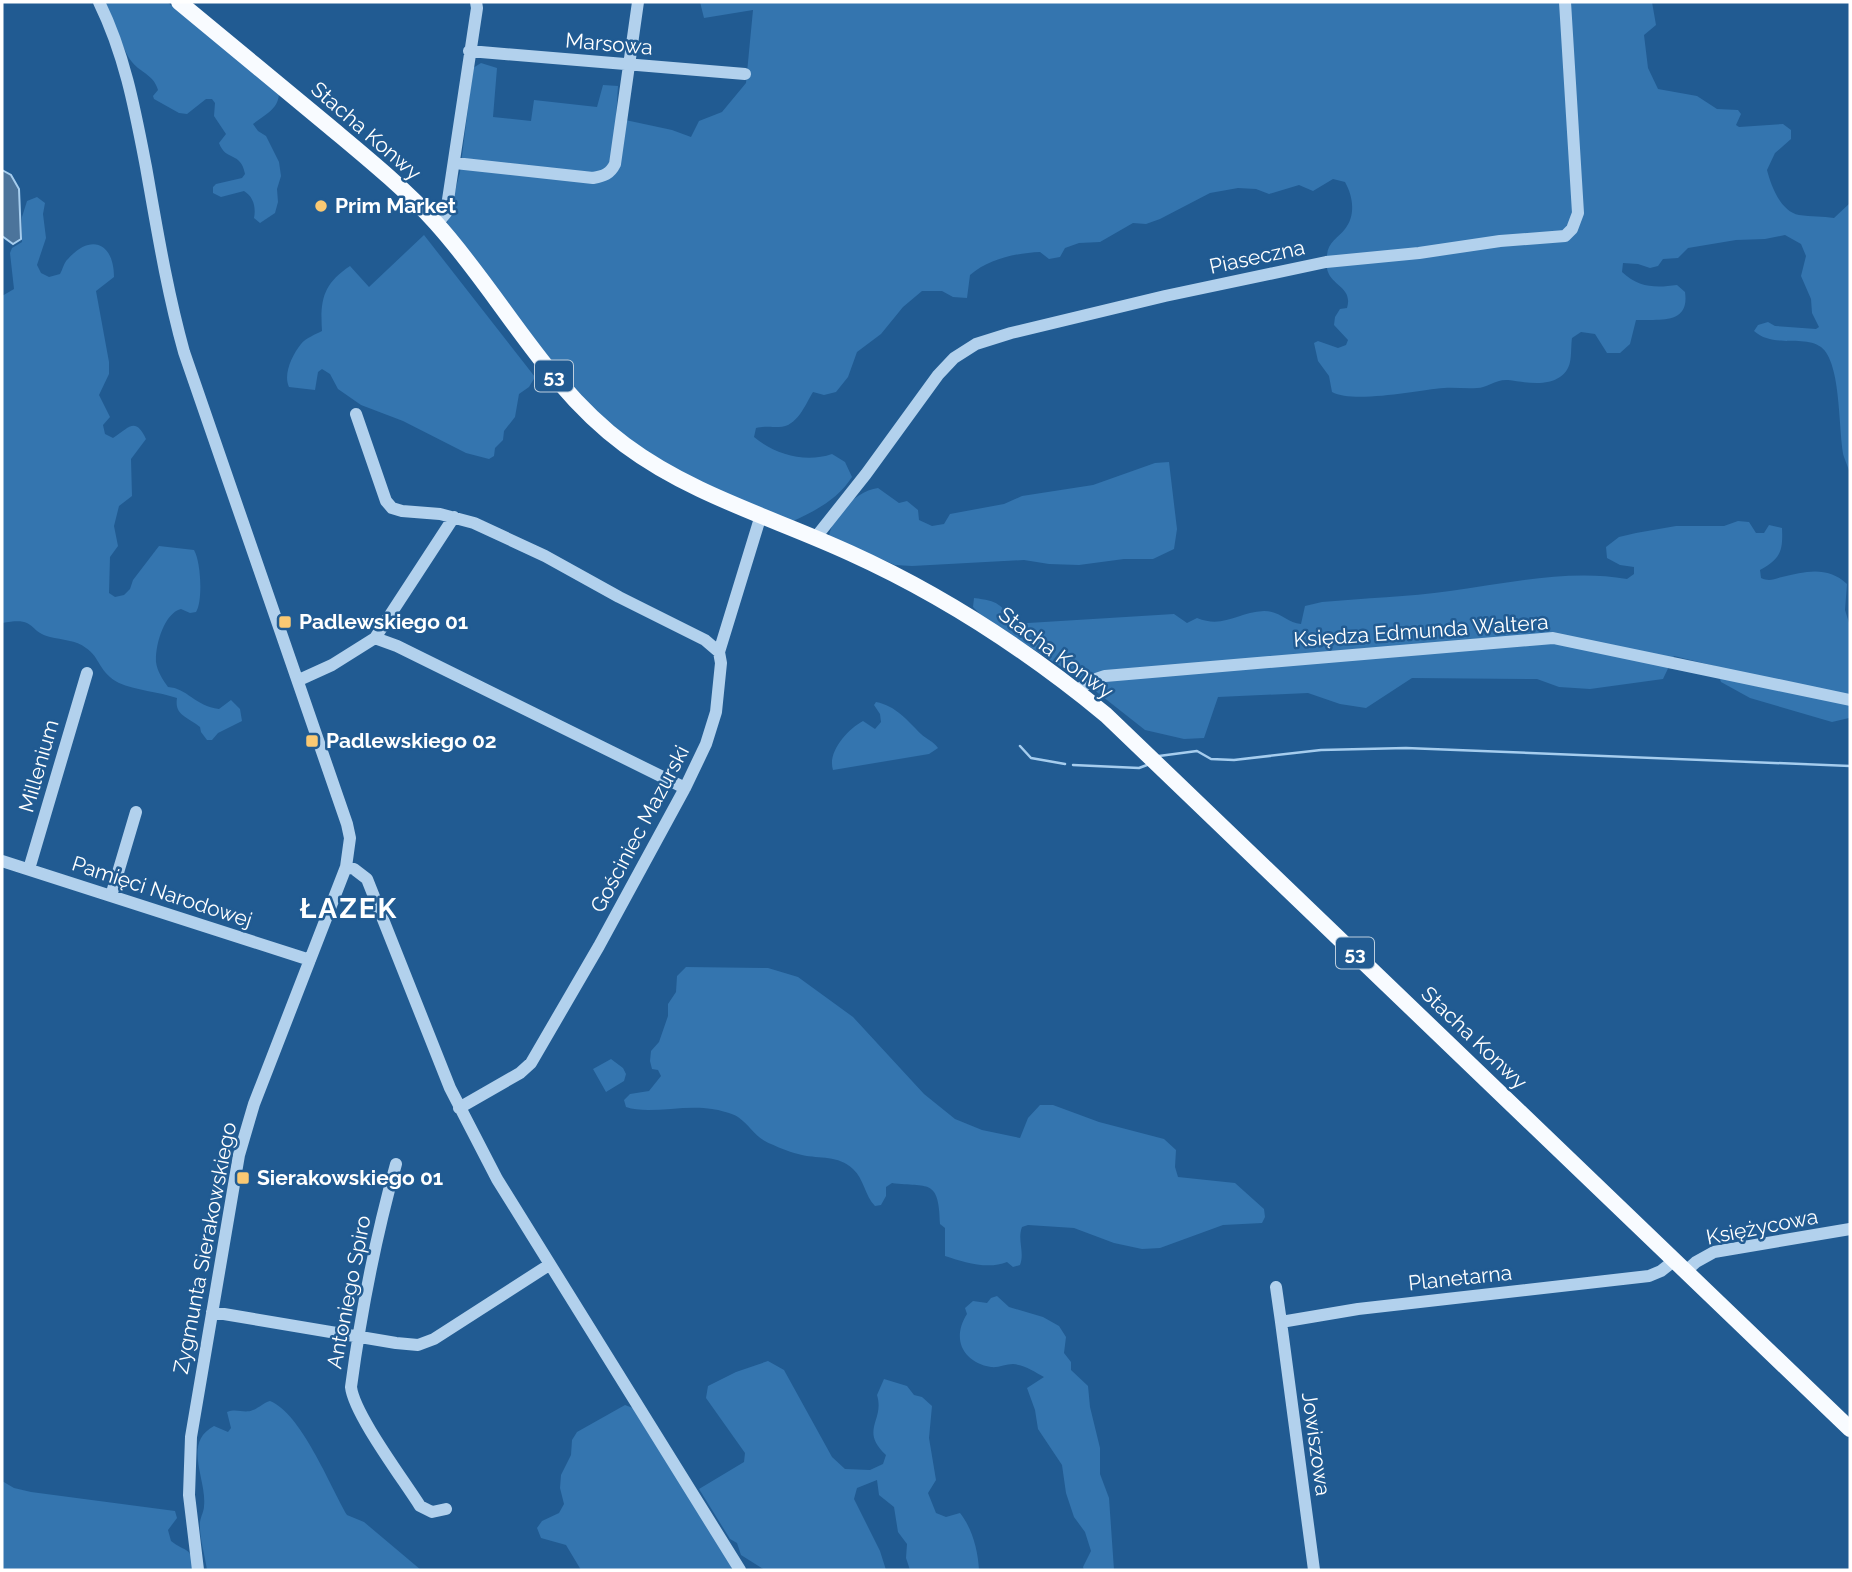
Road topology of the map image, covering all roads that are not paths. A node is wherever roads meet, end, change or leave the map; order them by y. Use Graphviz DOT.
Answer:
graph roads {
  1 [pos="99,2"];
  2 [pos="179,2"];
  3 [pos="475,2"];
  4 [pos="638,2"];
  5 [pos="1565,2"];
  6 [pos="470,51"];
  7 [pos="630,65"];
  8 [pos="745,74"];
  9 [pos="455,163"];
  10 [pos="437,224"];
  11 [pos="356,414"];
  12 [pos="761,515"];
  13 [pos="454,517"];
  14 [pos="816,537"];
  15 [pos="374,638"];
  16 [pos="719,652"];
  17 [pos="87,673"];
  18 [pos="299,680"];
  19 [pos="1077,691"];
  20 [pos="1850,700"];
  21 [pos="685,788"];
  22 [pos="136,813"];
  23 [pos="2,861"];
  24 [pos="346,867"];
  25 [pos="29,869"];
  26 [pos="111,896"];
  27 [pos="310,960"];
  28 [pos="459,1108"];
  29 [pos="396,1164"];
  30 [pos="1850,1229"];
  31 [pos="549,1265"];
  32 [pos="1680,1265"];
  33 [pos="1276,1287"];
  34 [pos="212,1312"];
  35 [pos="1281,1322"];
  36 [pos="359,1337"];
  37 [pos="1850,1429"];
  38 [pos="446,1510"];
  39 [pos="198,1570"];
  40 [pos="740,1570"];
  41 [pos="1314,1570"];
  1 -- 18 [label="street, Zygmunta Sierakowskiego"];
  2 -- 10 [label="main road, Stacha Konwy / 53"];
  3 -- 6 [label="street"];
  4 -- 7 [label="street"];
  5 -- 14 [label="street, Piaseczna"];
  6 -- 7 [label="street, Marsowa"];
  6 -- 9 [label="street"];
  7 -- 8 [label="street, Marsowa"];
  7 -- 9 [label="street"];
  9 -- 10 [label="street"];
  10 -- 12 [label="main road, Stacha Konwy / 53"];
  11 -- 13 [label="street"];
  12 -- 14 [label="main road, Stacha Konwy / 53"];
  12 -- 16 [label="street, Gościniec Mazurski"];
  13 -- 15 [label="street"];
  13 -- 16 [label="street"];
  14 -- 19 [label="main road, Stacha Konwy / 53"];
  15 -- 18 [label="street"];
  15 -- 21 [label="street"];
  16 -- 21 [label="street, Gościniec Mazurski"];
  17 -- 25 [label="street, Millenium"];
  18 -- 24 [label="street, Zygmunta Sierakowskiego"];
  19 -- 20 [label="street, Księdza Edmunda Waltera"];
  19 -- 32 [label="main road, Stacha Konwy / 53"];
  21 -- 28 [label="street, Gościniec Mazurski"];
  22 -- 26 [label="street"];
  23 -- 25 [label="street, Pamięci Narodowej"];
  24 -- 27 [label="street, Zygmunta Sierakowskiego"];
  24 -- 28 [label="street"];
  25 -- 26 [label="street, Pamięci Narodowej"];
  26 -- 27 [label="street, Pamięci Narodowej"];
  27 -- 34 [label="street, Zygmunta Sierakowskiego"];
  28 -- 31 [label="street"];
  29 -- 36 [label="street, Antoniego Spiro"];
  30 -- 32 [label="street, Księżycowa"];
  31 -- 36 [label="street"];
  31 -- 40 [label="street"];
  32 -- 35 [label="street, Planetarna"];
  32 -- 37 [label="main road, Stacha Konwy / 53"];
  33 -- 35 [label="street"];
  34 -- 36 [label="street"];
  34 -- 39 [label="street, Zygmunta Sierakowskiego"];
  35 -- 41 [label="street, Jowiszowa"];
  36 -- 38 [label="street, Antoniego Spiro"];
}
